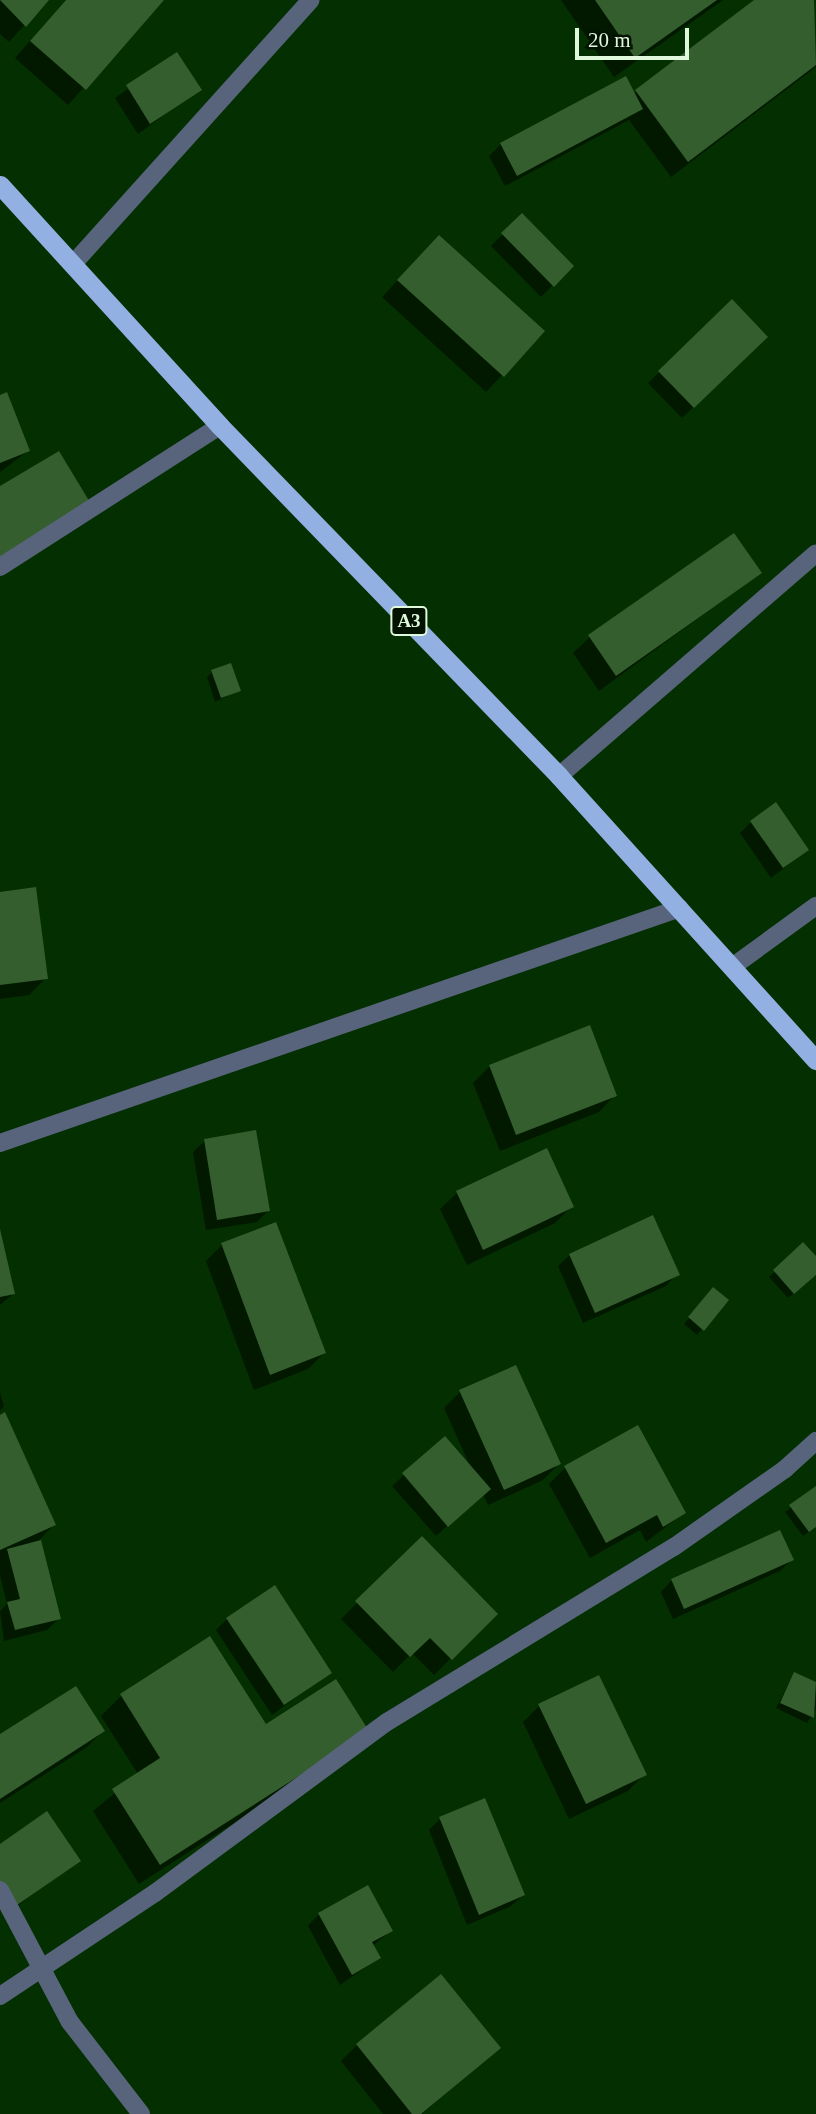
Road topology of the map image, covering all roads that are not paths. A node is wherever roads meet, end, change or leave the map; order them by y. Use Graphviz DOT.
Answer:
graph roads {
  1 [pos="312,0"];
  2 [pos="0,185"];
  3 [pos="73,264"];
  4 [pos="220,426"];
  5 [pos="816,553"];
  6 [pos="0,567"];
  7 [pos="559,776"];
  8 [pos="816,906"];
  9 [pos="680,908"];
  10 [pos="732,967"];
  11 [pos="816,1060"];
  12 [pos="0,1143"];
  13 [pos="816,1441"];
  14 [pos="0,1890"];
  15 [pos="40,1972"];
  16 [pos="0,1996"];
  17 [pos="141,2114"];
  1 -- 3 [label="street"];
  2 -- 3 [label="highway, A3"];
  3 -- 4 [label="highway, A3"];
  4 -- 6 [label="street"];
  4 -- 7 [label="highway, A3"];
  5 -- 7 [label="street"];
  7 -- 9 [label="highway, A3"];
  8 -- 10 [label="street"];
  9 -- 10 [label="highway, A3"];
  9 -- 12 [label="street"];
  10 -- 11 [label="highway, A3"];
  13 -- 15 [label="street"];
  14 -- 15 [label="street"];
  15 -- 16 [label="street"];
  15 -- 17 [label="street"];
}
